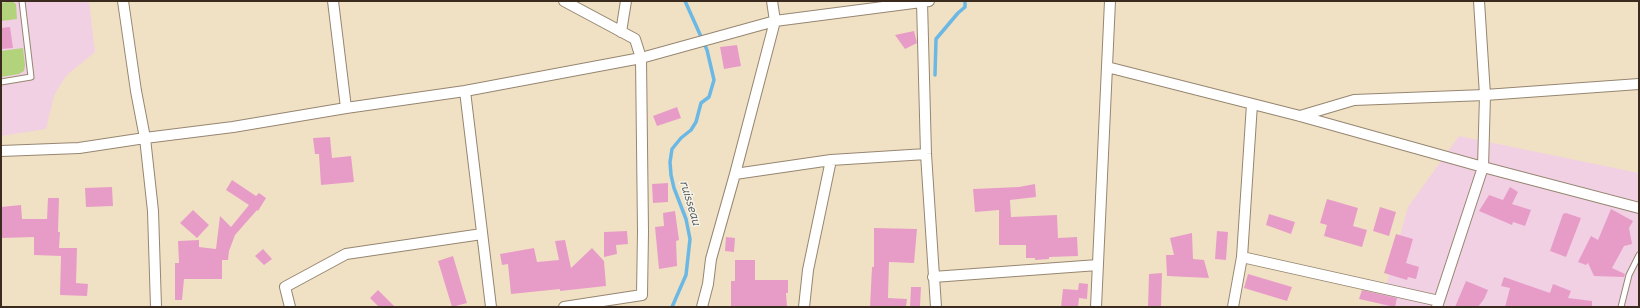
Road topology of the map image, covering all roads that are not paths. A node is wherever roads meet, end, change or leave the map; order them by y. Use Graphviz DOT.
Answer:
graph roads {
  1 [pos="22,1"];
  2 [pos="123,1"];
  3 [pos="333,1"];
  4 [pos="564,1"];
  5 [pos="626,1"];
  6 [pos="772,1"];
  7 [pos="925,1"];
  8 [pos="1110,1"];
  9 [pos="1479,1"];
  10 [pos="775,21"];
  11 [pos="621,32"];
  12 [pos="641,58"];
  13 [pos="1107,67"];
  14 [pos="1,82"];
  15 [pos="1639,84"];
  16 [pos="465,91"];
  17 [pos="1485,95"];
  18 [pos="1252,104"];
  19 [pos="346,108"];
  20 [pos="1300,116"];
  21 [pos="145,138"];
  22 [pos="1,150"];
  23 [pos="926,154"];
  24 [pos="831,160"];
  25 [pos="1483,167"];
  26 [pos="735,174"];
  27 [pos="1639,208"];
  28 [pos="482,234"];
  29 [pos="1639,255"];
  30 [pos="1242,256"];
  31 [pos="1098,265"];
  32 [pos="933,277"];
  33 [pos="1438,304"];
  34 [pos="156,307"];
  35 [pos="290,307"];
  36 [pos="491,307"];
  37 [pos="564,307"];
  38 [pos="702,307"];
  39 [pos="804,307"];
  40 [pos="936,307"];
  41 [pos="1096,307"];
  42 [pos="1233,307"];
  43 [pos="1621,307"];
  1 -- 14 [label="lane"];
  2 -- 21 [label="street"];
  3 -- 19 [label="street"];
  4 -- 11 [label="street"];
  5 -- 11 [label="street"];
  6 -- 10 [label="street"];
  7 -- 10 [label="street"];
  7 -- 23 [label="street"];
  8 -- 13 [label="street"];
  9 -- 17 [label="street"];
  10 -- 12 [label="street"];
  10 -- 26 [label="street"];
  11 -- 12 [label="street"];
  12 -- 16 [label="street"];
  12 -- 37 [label="street"];
  13 -- 18 [label="street"];
  13 -- 31 [label="street"];
  15 -- 17 [label="street"];
  16 -- 19 [label="street"];
  16 -- 28 [label="street"];
  17 -- 20 [label="street"];
  17 -- 25 [label="street"];
  18 -- 20 [label="street"];
  18 -- 30 [label="street"];
  19 -- 21 [label="street"];
  20 -- 25 [label="street"];
  21 -- 22 [label="street"];
  21 -- 34 [label="street"];
  23 -- 24 [label="street"];
  23 -- 32 [label="street"];
  24 -- 26 [label="street"];
  24 -- 39 [label="street"];
  25 -- 27 [label="street"];
  25 -- 33 [label="street"];
  26 -- 38 [label="street"];
  28 -- 35 [label="street"];
  28 -- 36 [label="street"];
  29 -- 43 [label="lane"];
  30 -- 33 [label="street"];
  30 -- 42 [label="street"];
  31 -- 32 [label="street"];
  31 -- 41 [label="street"];
  32 -- 40 [label="street"];
}
